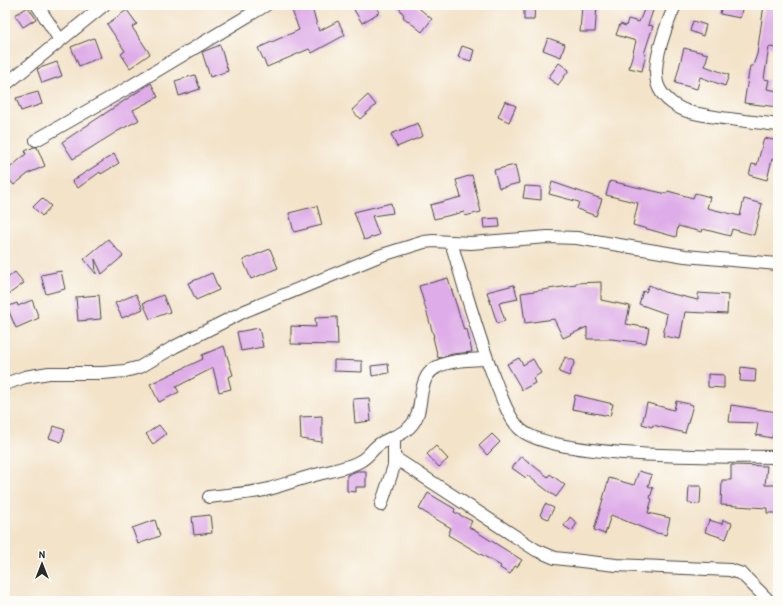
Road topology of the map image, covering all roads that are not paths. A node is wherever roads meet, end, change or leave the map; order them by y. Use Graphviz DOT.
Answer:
graph roads {
  1 [pos="37,5"];
  2 [pos="104,5"];
  3 [pos="266,5"];
  4 [pos="675,5"];
  5 [pos="60,40"];
  6 [pos="5,85"];
  7 [pos="778,124"];
  8 [pos="36,140"];
  9 [pos="451,242"];
  10 [pos="778,264"];
  11 [pos="486,359"];
  12 [pos="5,384"];
  13 [pos="394,437"];
  14 [pos="778,457"];
  15 [pos="395,458"];
  16 [pos="209,497"];
  17 [pos="381,505"];
  18 [pos="769,601"];
  1 -- 5 [label="street"];
  2 -- 5 [label="street"];
  3 -- 8 [label="street"];
  4 -- 7 [label="street"];
  5 -- 6 [label="street"];
  9 -- 10 [label="street"];
  9 -- 11 [label="street"];
  9 -- 12 [label="street"];
  11 -- 13 [label="street"];
  11 -- 14 [label="street"];
  13 -- 15 [label="street"];
  13 -- 16 [label="street"];
  15 -- 17 [label="street"];
  15 -- 18 [label="street"];
}
